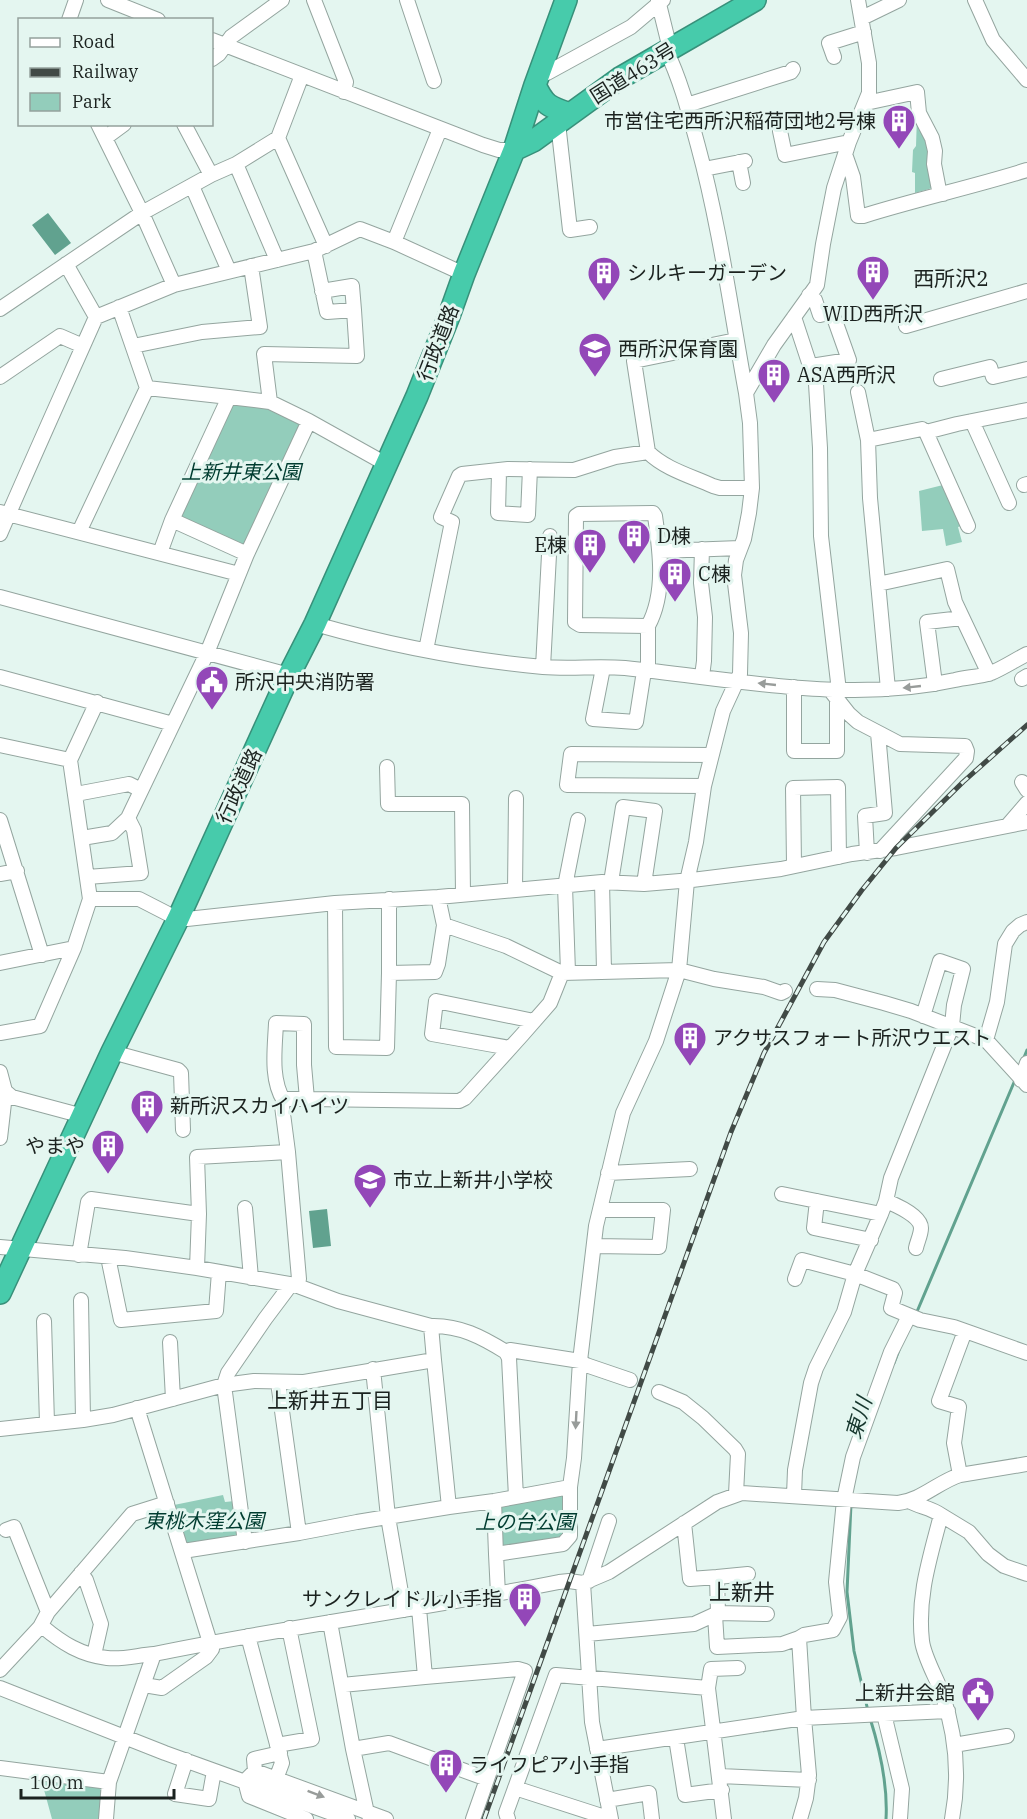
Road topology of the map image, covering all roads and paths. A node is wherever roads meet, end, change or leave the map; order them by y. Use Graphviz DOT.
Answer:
graph roads {
  1 [pos="76,0"];
  2 [pos="108,0"];
  3 [pos="282,0"];
  4 [pos="314,0"];
  5 [pos="407,0"];
  6 [pos="566,0"];
  7 [pos="755,0"];
  8 [pos="858,0"];
  9 [pos="899,0"];
  10 [pos="975,0"];
  11 [pos="660,1"];
  12 [pos="70,18"];
  13 [pos="153,18"];
  14 [pos="863,25"];
  15 [pos="218,43"];
  16 [pos="668,50"];
  17 [pos="834,57"];
  18 [pos="213,58"];
  19 [pos="793,69"];
  20 [pos="302,75"];
  21 [pos="537,80"];
  22 [pos="1027,80"];
  23 [pos="434,81"];
  24 [pos="344,92"];
  25 [pos="866,103"];
  26 [pos="687,105"];
  27 [pos="564,119"];
  28 [pos="99,126"];
  29 [pos="121,126"];
  30 [pos="185,126"];
  31 [pos="440,129"];
  32 [pos="780,131"];
  33 [pos="105,138"];
  34 [pos="278,138"];
  35 [pos="849,142"];
  36 [pos="514,150"];
  37 [pos="846,157"];
  38 [pos="236,164"];
  39 [pos="704,169"];
  40 [pos="1027,170"];
  41 [pos="211,175"];
  42 [pos="743,183"];
  43 [pos="192,186"];
  44 [pos="943,194"];
  45 [pos="142,213"];
  46 [pos="590,227"];
  47 [pos="394,242"];
  48 [pos="320,248"];
  49 [pos="277,260"];
  50 [pos="66,264"];
  51 [pos="251,266"];
  52 [pos="229,272"];
  53 [pos="464,274"];
  54 [pos="174,285"];
  55 [pos="322,291"];
  56 [pos="1027,291"];
  57 [pos="809,295"];
  58 [pos="119,307"];
  59 [pos="0,309"];
  60 [pos="354,309"];
  61 [pos="96,316"];
  62 [pos="794,317"];
  63 [pos="906,326"];
  64 [pos="260,327"];
  65 [pos="736,340"];
  66 [pos="83,346"];
  67 [pos="133,346"];
  68 [pos="264,354"];
  69 [pos="811,366"];
  70 [pos="1027,369"];
  71 [pos="0,377"];
  72 [pos="940,379"];
  73 [pos="147,388"];
  74 [pos="858,392"];
  75 [pos="746,393"];
  76 [pos="229,397"];
  77 [pos="270,402"];
  78 [pos="1027,410"];
  79 [pos="309,421"];
  80 [pos="972,421"];
  81 [pos="926,432"];
  82 [pos="868,440"];
  83 [pos="648,452"];
  84 [pos="386,464"];
  85 [pos="530,469"];
  86 [pos="499,471"];
  87 [pos="752,488"];
  88 [pos="1009,503"];
  89 [pos="4,513"];
  90 [pos="172,520"];
  91 [pos="968,526"];
  92 [pos="79,532"];
  93 [pos="0,534"];
  94 [pos="550,536"];
  95 [pos="740,548"];
  96 [pos="702,549"];
  97 [pos="660,550"];
  98 [pos="160,553"];
  99 [pos="247,554"];
  100 [pos="239,574"];
  101 [pos="878,585"];
  102 [pos="0,597"];
  103 [pos="962,618"];
  104 [pos="315,624"];
  105 [pos="648,626"];
  106 [pos="426,650"];
  107 [pos="207,653"];
  108 [pos="1027,654"];
  109 [pos="543,667"];
  110 [pos="603,668"];
  111 [pos="646,671"];
  112 [pos="989,674"];
  113 [pos="289,675"];
  114 [pos="702,676"];
  115 [pos="0,677"];
  116 [pos="737,681"];
  117 [pos="935,684"];
  118 [pos="794,687"];
  119 [pos="888,689"];
  120 [pos="835,693"];
  121 [pos="97,702"];
  122 [pos="173,724"];
  123 [pos="878,733"];
  124 [pos="0,745"];
  125 [pos="711,755"];
  126 [pos="70,760"];
  127 [pos="387,766"];
  128 [pos="704,786"];
  129 [pos="141,790"];
  130 [pos="76,794"];
  131 [pos="516,798"];
  132 [pos="1027,803"];
  133 [pos="128,818"];
  134 [pos="0,820"];
  135 [pos="578,820"];
  136 [pos="1027,822"];
  137 [pos="1008,825"];
  138 [pos="82,838"];
  139 [pos="874,852"];
  140 [pos="839,857"];
  141 [pos="794,865"];
  142 [pos="17,870"];
  143 [pos="0,874"];
  144 [pos="87,877"];
  145 [pos="687,881"];
  146 [pos="607,882"];
  147 [pos="644,884"];
  148 [pos="565,886"];
  149 [pos="515,890"];
  150 [pos="463,895"];
  151 [pos="438,897"];
  152 [pos="90,899"];
  153 [pos="389,899"];
  154 [pos="335,903"];
  155 [pos="177,919"];
  156 [pos="1027,922"];
  157 [pos="444,925"];
  158 [pos="74,948"];
  159 [pos="42,955"];
  160 [pos="0,963"];
  161 [pos="679,970"];
  162 [pos="604,971"];
  163 [pos="565,972"];
  164 [pos="389,974"];
  165 [pos="817,990"];
  166 [pos="785,991"];
  167 [pos="923,1016"];
  168 [pos="534,1021"];
  169 [pos="952,1026"];
  170 [pos="0,1033"];
  171 [pos="986,1040"];
  172 [pos="510,1048"];
  173 [pos="112,1052"];
  174 [pos="1027,1063"];
  175 [pos="1,1077"];
  176 [pos="1024,1082"];
  177 [pos="8,1094"];
  178 [pos="307,1099"];
  179 [pos="284,1101"];
  180 [pos="83,1116"];
  181 [pos="183,1130"];
  182 [pos="0,1138"];
  183 [pos="288,1152"];
  184 [pos="690,1169"];
  185 [pos="608,1173"];
  186 [pos="783,1194"];
  187 [pos="817,1201"];
  188 [pos="884,1207"];
  189 [pos="245,1208"];
  190 [pos="600,1210"];
  191 [pos="199,1214"];
  192 [pos="871,1240"];
  193 [pos="594,1246"];
  194 [pos="10,1248"];
  195 [pos="916,1248"];
  196 [pos="79,1255"];
  197 [pos="108,1257"];
  198 [pos="197,1268"];
  199 [pos="219,1272"];
  200 [pos="855,1274"];
  201 [pos="251,1278"];
  202 [pos="795,1279"];
  203 [pos="295,1285"];
  204 [pos="0,1293"];
  205 [pos="81,1300"];
  206 [pos="915,1318"];
  207 [pos="44,1321"];
  208 [pos="431,1326"];
  209 [pos="965,1331"];
  210 [pos="170,1342"];
  211 [pos="506,1352"];
  212 [pos="1027,1353"];
  213 [pos="434,1359"];
  214 [pos="580,1361"];
  215 [pos="372,1369"];
  216 [pos="630,1380"];
  217 [pos="278,1382"];
  218 [pos="224,1385"];
  219 [pos="659,1392"];
  220 [pos="173,1399"];
  221 [pos="137,1408"];
  222 [pos="83,1420"];
  223 [pos="46,1424"];
  224 [pos="0,1429"];
  225 [pos="1027,1464"];
  226 [pos="960,1475"];
  227 [pos="570,1487"];
  228 [pos="735,1494"];
  229 [pos="794,1495"];
  230 [pos="516,1497"];
  231 [pos="848,1500"];
  232 [pos="494,1501"];
  233 [pos="909,1501"];
  234 [pos="167,1503"];
  235 [pos="449,1507"];
  236 [pos="941,1515"];
  237 [pos="388,1517"];
  238 [pos="609,1521"];
  239 [pos="684,1523"];
  240 [pos="6,1530"];
  241 [pos="299,1533"];
  242 [pos="245,1542"];
  243 [pos="183,1551"];
  244 [pos="496,1554"];
  245 [pos="81,1573"];
  246 [pos="748,1574"];
  247 [pos="1027,1574"];
  248 [pos="717,1577"];
  249 [pos="586,1582"];
  250 [pos="498,1594"];
  251 [pos="419,1608"];
  252 [pos="404,1610"];
  253 [pos="48,1612"];
  254 [pos="716,1614"];
  255 [pos="767,1614"];
  256 [pos="330,1622"];
  257 [pos="40,1627"];
  258 [pos="289,1628"];
  259 [pos="587,1634"];
  260 [pos="248,1636"];
  261 [pos="800,1638"];
  262 [pos="212,1643"];
  263 [pos="154,1654"];
  264 [pos="94,1655"];
  265 [pos="738,1668"];
  266 [pos="0,1670"];
  267 [pos="425,1677"];
  268 [pos="589,1678"];
  269 [pos="144,1685"];
  270 [pos="342,1685"];
  271 [pos="0,1688"];
  272 [pos="708,1688"];
  273 [pos="948,1711"];
  274 [pos="875,1714"];
  275 [pos="804,1718"];
  276 [pos="714,1732"];
  277 [pos="1007,1736"];
  278 [pos="126,1737"];
  279 [pos="676,1738"];
  280 [pos="954,1744"];
  281 [pos="278,1749"];
  282 [pos="353,1749"];
  283 [pos="597,1749"];
  284 [pos="186,1760"];
  285 [pos="0,1768"];
  286 [pos="214,1771"];
  287 [pos="255,1771"];
  288 [pos="276,1779"];
  289 [pos="487,1779"];
  290 [pos="809,1780"];
  291 [pos="245,1781"];
  292 [pos="109,1782"];
  293 [pos="721,1783"];
  294 [pos="515,1788"];
  295 [pos="607,1800"];
  296 [pos="367,1813"];
  297 [pos="106,1819"];
  298 [pos="306,1819"];
  299 [pos="348,1819"];
  300 [pos="386,1819"];
  301 [pos="473,1819"];
  302 [pos="508,1819"];
  303 [pos="611,1819"];
  304 [pos="652,1819"];
  305 [pos="724,1819"];
  306 [pos="800,1819"];
  307 [pos="900,1819"];
  308 [pos="952,1819"];
  1 -- 12 [label="street"];
  2 -- 13 [label="street"];
  3 -- 15 [label="street"];
  4 -- 24 [label="street"];
  5 -- 23 [label="street"];
  6 -- 21 [label="highway"];
  7 -- 16 [label="highway, 国道463号"];
  8 -- 14 [label="street"];
  9 -- 14 [label="street"];
  10 -- 22 [label="street"];
  11 -- 16 [label="street"];
  11 -- 21 [label="street"];
  14 -- 17 [label="street"];
  14 -- 25 [label="street"];
  15 -- 18 [label="street"];
  15 -- 20 [label="street"];
  16 -- 26 [label="street"];
  16 -- 27 [label="highway, 国道463号"];
  19 -- 26 [label="street"];
  20 -- 24 [label="street"];
  20 -- 34 [label="street"];
  21 -- 27 [label="highway"];
  21 -- 36 [label="highway"];
  24 -- 31 [label="street"];
  25 -- 35 [label="street"];
  25 -- 44 [label="street"];
  26 -- 39 [label="street"];
  27 -- 36 [label="highway, 国道463号"];
  27 -- 46 [label="street"];
  28 -- 33 [label="street"];
  29 -- 33 [label="street"];
  30 -- 41 [label="street"];
  31 -- 36 [label="street"];
  31 -- 47 [label="street"];
  32 -- 35 [label="street"];
  33 -- 45 [label="street"];
  34 -- 38 [label="street"];
  34 -- 48 [label="street"];
  35 -- 37 [label="street"];
  36 -- 53 [label="highway"];
  37 -- 44 [label="street"];
  37 -- 57 [label="street"];
  38 -- 41 [label="street"];
  38 -- 49 [label="street"];
  39 -- 42 [label="street"];
  39 -- 65 [label="street"];
  40 -- 44 [label="street"];
  41 -- 43 [label="street"];
  43 -- 45 [label="street"];
  43 -- 52 [label="street"];
  45 -- 50 [label="street"];
  45 -- 54 [label="street"];
  47 -- 48 [label="street"];
  47 -- 53 [label="street"];
  48 -- 49 [label="street"];
  48 -- 55 [label="street"];
  49 -- 51 [label="street"];
  50 -- 59 [label="street"];
  50 -- 61 [label="street"];
  51 -- 52 [label="street"];
  51 -- 64 [label="street"];
  52 -- 54 [label="street"];
  53 -- 84 [label="highway, 行政道路"];
  54 -- 58 [label="street"];
  55 -- 60 [label="street"];
  55 -- 60 [label="street"];
  56 -- 63 [label="street"];
  57 -- 62 [label="street"];
  57 -- 69 [label="street"];
  58 -- 61 [label="street"];
  58 -- 67 [label="street"];
  60 -- 68 [label="street"];
  61 -- 66 [label="street"];
  62 -- 69 [label="street"];
  62 -- 75 [label="street"];
  64 -- 67 [label="street"];
  64 -- 68 [label="street"];
  65 -- 75 [label="street"];
  65 -- 83 [label="street"];
  66 -- 71 [label="street"];
  66 -- 89 [label="street"];
  67 -- 73 [label="street"];
  68 -- 77 [label="street"];
  69 -- 120 [label="street"];
  70 -- 72 [label="street"];
  73 -- 76 [label="street"];
  73 -- 92 [label="street"];
  74 -- 82 [label="street"];
  75 -- 87 [label="street"];
  76 -- 77 [label="street"];
  76 -- 90 [label="street"];
  77 -- 79 [label="street"];
  78 -- 80 [label="street"];
  79 -- 84 [label="street"];
  79 -- 99 [label="street"];
  80 -- 81 [label="street"];
  80 -- 88 [label="street"];
  81 -- 82 [label="street"];
  81 -- 91 [label="street"];
  82 -- 101 [label="street"];
  83 -- 85 [label="street"];
  83 -- 87 [label="street"];
  84 -- 104 [label="highway, 行政道路"];
  85 -- 86 [label="street"];
  85 -- 86 [label="street"];
  86 -- 106 [label="street"];
  87 -- 95 [label="street"];
  89 -- 92 [label="street"];
  89 -- 93 [label="street"];
  90 -- 98 [label="street"];
  90 -- 99 [label="street"];
  92 -- 98 [label="street"];
  94 -- 109 [label="street"];
  95 -- 96 [label="street"];
  95 -- 116 [label="street"];
  96 -- 97 [label="street"];
  96 -- 114 [label="street"];
  97 -- 105 [label="street"];
  97 -- 105 [label="street"];
  98 -- 100 [label="street"];
  99 -- 100 [label="street"];
  100 -- 107 [label="street"];
  101 -- 103 [label="street"];
  101 -- 119 [label="street"];
  102 -- 107 [label="street"];
  103 -- 112 [label="street"];
  103 -- 117 [label="street"];
  104 -- 106 [label="street"];
  104 -- 113 [label="highway, 行政道路"];
  105 -- 111 [label="street"];
  106 -- 109 [label="street"];
  107 -- 113 [label="street"];
  107 -- 122 [label="street"];
  108 -- 112 [label="street"];
  109 -- 110 [label="street"];
  110 -- 111 [label="street"];
  110 -- 111 [label="street"];
  111 -- 114 [label="street"];
  112 -- 117 [label="street"];
  113 -- 155 [label="highway, 行政道路"];
  114 -- 116 [label="street"];
  115 -- 121 [label="street"];
  118 -- 116 [label="street, one-way"];
  116 -- 125 [label="street"];
  117 -- 119 [label="street, one-way"];
  118 -- 120 [label="street"];
  118 -- 120 [label="street"];
  119 -- 120 [label="street"];
  120 -- 123 [label="street"];
  121 -- 122 [label="street"];
  121 -- 126 [label="street"];
  122 -- 129 [label="street"];
  123 -- 139 [label="street"];
  123 -- 139 [label="street"];
  124 -- 126 [label="street"];
  125 -- 128 [label="street"];
  125 -- 128 [label="street"];
  126 -- 130 [label="street"];
  127 -- 150 [label="street"];
  128 -- 145 [label="street"];
  129 -- 130 [label="street"];
  129 -- 133 [label="street"];
  130 -- 138 [label="street"];
  131 -- 149 [label="street"];
  132 -- 137 [label="street"];
  133 -- 138 [label="street"];
  133 -- 144 [label="street"];
  134 -- 142 [label="street"];
  135 -- 148 [label="street"];
  136 -- 137 [label="street"];
  137 -- 139 [label="street"];
  138 -- 144 [label="street"];
  139 -- 140 [label="street"];
  140 -- 141 [label="street"];
  140 -- 141 [label="street"];
  141 -- 145 [label="street"];
  142 -- 143 [label="street"];
  142 -- 159 [label="street"];
  144 -- 152 [label="street"];
  145 -- 147 [label="street"];
  145 -- 161 [label="street"];
  146 -- 147 [label="street"];
  146 -- 147 [label="street"];
  146 -- 148 [label="street"];
  146 -- 162 [label="street"];
  148 -- 149 [label="street"];
  148 -- 163 [label="street"];
  149 -- 150 [label="street"];
  150 -- 151 [label="street"];
  151 -- 153 [label="street"];
  151 -- 157 [label="street"];
  152 -- 155 [label="street"];
  152 -- 158 [label="street"];
  153 -- 154 [label="street"];
  153 -- 164 [label="street"];
  154 -- 155 [label="street"];
  154 -- 164 [label="street"];
  155 -- 173 [label="highway, 行政道路"];
  156 -- 171 [label="street"];
  157 -- 163 [label="street"];
  157 -- 164 [label="street"];
  158 -- 159 [label="street"];
  158 -- 170 [label="street"];
  159 -- 160 [label="street"];
  161 -- 162 [label="street"];
  161 -- 166 [label="street"];
  161 -- 185 [label="street"];
  162 -- 163 [label="street"];
  163 -- 168 [label="street"];
  165 -- 167 [label="street"];
  167 -- 169 [label="street"];
  167 -- 169 [label="street"];
  168 -- 172 [label="street"];
  168 -- 172 [label="street"];
  169 -- 171 [label="street"];
  169 -- 188 [label="street"];
  171 -- 176 [label="street"];
  172 -- 178 [label="street"];
  173 -- 180 [label="highway, 行政道路"];
  173 -- 181 [label="street"];
  174 -- 176 [label="street"];
  175 -- 177 [label="street"];
  177 -- 180 [label="street"];
  177 -- 182 [label="street"];
  178 -- 179 [label="street"];
  178 -- 179 [label="street"];
  179 -- 183 [label="street"];
  180 -- 194 [label="highway, 行政道路"];
  183 -- 191 [label="street"];
  183 -- 203 [label="street"];
  184 -- 185 [label="street"];
  185 -- 190 [label="street"];
  186 -- 187 [label="street"];
  187 -- 188 [label="street"];
  187 -- 192 [label="street"];
  188 -- 192 [label="street"];
  188 -- 195 [label="street"];
  189 -- 201 [label="street"];
  190 -- 193 [label="street"];
  190 -- 193 [label="street"];
  191 -- 196 [label="street"];
  191 -- 198 [label="street"];
  192 -- 200 [label="street"];
  193 -- 214 [label="street"];
  194 -- 196 [label="street"];
  194 -- 204 [label="highway, 行政道路"];
  196 -- 197 [label="street"];
  197 -- 198 [label="street"];
  197 -- 199 [label="street"];
  198 -- 199 [label="street"];
  199 -- 201 [label="street"];
  200 -- 202 [label="street"];
  200 -- 206 [label="street"];
  200 -- 229 [label="street"];
  201 -- 203 [label="street"];
  203 -- 208 [label="street"];
  203 -- 218 [label="street"];
  205 -- 222 [label="street"];
  206 -- 209 [label="street"];
  206 -- 231 [label="street"];
  207 -- 223 [label="street"];
  208 -- 211 [label="street"];
  208 -- 213 [label="street"];
  209 -- 212 [label="street"];
  209 -- 226 [label="street"];
  210 -- 220 [label="street"];
  211 -- 214 [label="street"];
  211 -- 230 [label="street"];
  213 -- 215 [label="street"];
  213 -- 235 [label="street"];
  214 -- 216 [label="street"];
  214 -- 227 [label="street, one-way"];
  215 -- 217 [label="street"];
  215 -- 237 [label="street"];
  217 -- 218 [label="street"];
  217 -- 241 [label="street"];
  218 -- 220 [label="street"];
  218 -- 242 [label="street"];
  219 -- 228 [label="street"];
  220 -- 221 [label="street"];
  221 -- 222 [label="street"];
  221 -- 234 [label="street"];
  222 -- 223 [label="street"];
  223 -- 224 [label="street"];
  225 -- 226 [label="street"];
  226 -- 233 [label="street"];
  227 -- 230 [label="street"];
  227 -- 244 [label="street"];
  228 -- 229 [label="street"];
  228 -- 239 [label="street"];
  229 -- 231 [label="street"];
  230 -- 232 [label="street"];
  231 -- 233 [label="street"];
  231 -- 261 [label="street"];
  232 -- 235 [label="street"];
  232 -- 244 [label="street"];
  233 -- 236 [label="street"];
  234 -- 243 [label="street"];
  234 -- 245 [label="street"];
  235 -- 237 [label="street"];
  236 -- 247 [label="street"];
  236 -- 273 [label="street"];
  237 -- 241 [label="street"];
  237 -- 252 [label="street"];
  238 -- 249 [label="street"];
  239 -- 248 [label="street"];
  239 -- 249 [label="street"];
  240 -- 253 [label="street"];
  241 -- 242 [label="street"];
  242 -- 243 [label="street"];
  243 -- 262 [label="street"];
  244 -- 250 [label="street"];
  245 -- 253 [label="street"];
  245 -- 264 [label="street"];
  246 -- 248 [label="street"];
  248 -- 254 [label="street"];
  249 -- 250 [label="street"];
  249 -- 259 [label="street"];
  250 -- 251 [label="street"];
  251 -- 252 [label="street"];
  251 -- 267 [label="street"];
  252 -- 256 [label="street"];
  253 -- 257 [label="street"];
  254 -- 255 [label="street"];
  254 -- 259 [label="street"];
  254 -- 261 [label="street"];
  256 -- 258 [label="street"];
  256 -- 270 [label="street"];
  257 -- 264 [label="street"];
  257 -- 266 [label="street"];
  258 -- 260 [label="street"];
  258 -- 281 [label="street"];
  259 -- 268 [label="street"];
  260 -- 262 [label="street"];
  260 -- 281 [label="street"];
  261 -- 275 [label="street"];
  262 -- 263 [label="street"];
  262 -- 269 [label="street"];
  263 -- 264 [label="street"];
  263 -- 269 [label="street"];
  265 -- 272 [label="street"];
  267 -- 270 [label="street"];
  267 -- 289 [label="street"];
  268 -- 272 [label="street"];
  268 -- 283 [label="street"];
  268 -- 294 [label="street"];
  269 -- 278 [label="street"];
  270 -- 282 [label="street"];
  271 -- 278 [label="street"];
  272 -- 276 [label="street"];
  273 -- 274 [label="street"];
  273 -- 280 [label="street"];
  274 -- 275 [label="street"];
  274 -- 307 [label="street"];
  275 -- 276 [label="street"];
  275 -- 290 [label="street"];
  276 -- 279 [label="street"];
  276 -- 293 [label="street"];
  277 -- 280 [label="street"];
  278 -- 284 [label="street"];
  278 -- 292 [label="street"];
  279 -- 283 [label="street"];
  279 -- 293 [label="street"];
  280 -- 308 [label="street"];
  281 -- 287 [label="street"];
  281 -- 288 [label="street"];
  282 -- 289 [label="street"];
  282 -- 296 [label="street"];
  283 -- 295 [label="street"];
  284 -- 286 [label="street"];
  284 -- 286 [label="street"];
  285 -- 292 [label="street"];
  286 -- 291 [label="street"];
  287 -- 288 [label="street"];
  287 -- 291 [label="street"];
  288 -- 296 [label="street, one-way"];
  289 -- 301 [label="street"];
  290 -- 293 [label="street"];
  290 -- 306 [label="street"];
  291 -- 298 [label="street"];
  291 -- 299 [label="street"];
  292 -- 297 [label="street"];
  293 -- 305 [label="street"];
  294 -- 302 [label="street"];
  294 -- 303 [label="street"];
  295 -- 303 [label="street"];
  295 -- 304 [label="street"];
  296 -- 300 [label="street"];
}
